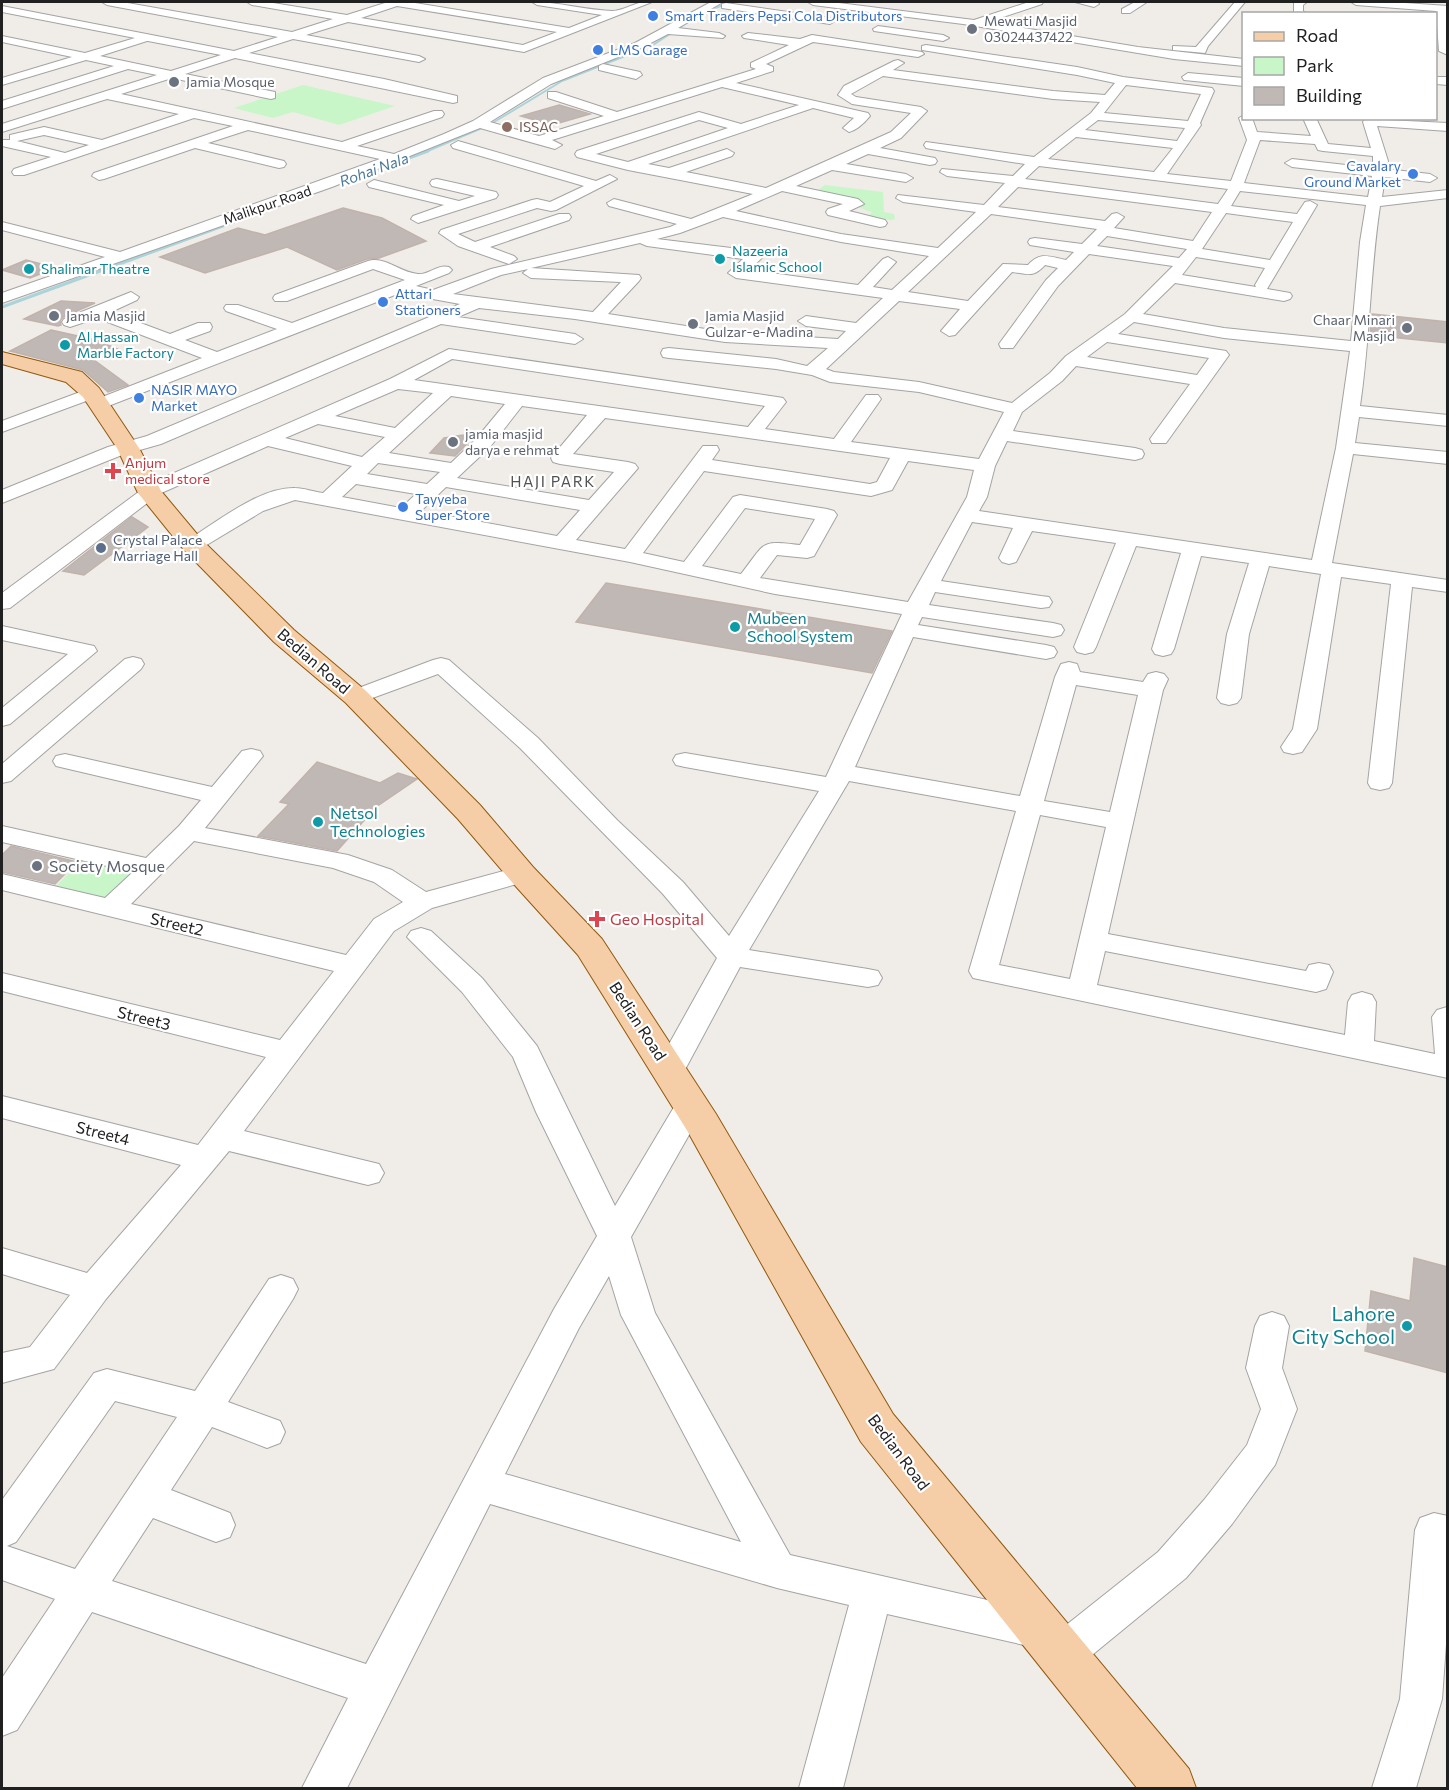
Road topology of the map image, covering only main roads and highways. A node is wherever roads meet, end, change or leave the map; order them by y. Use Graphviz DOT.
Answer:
graph roads {
  1 [pos="5,361"];
  2 [pos="1170,1788"];
  1 -- 2 [label="main road, Bedian Road"];
}
